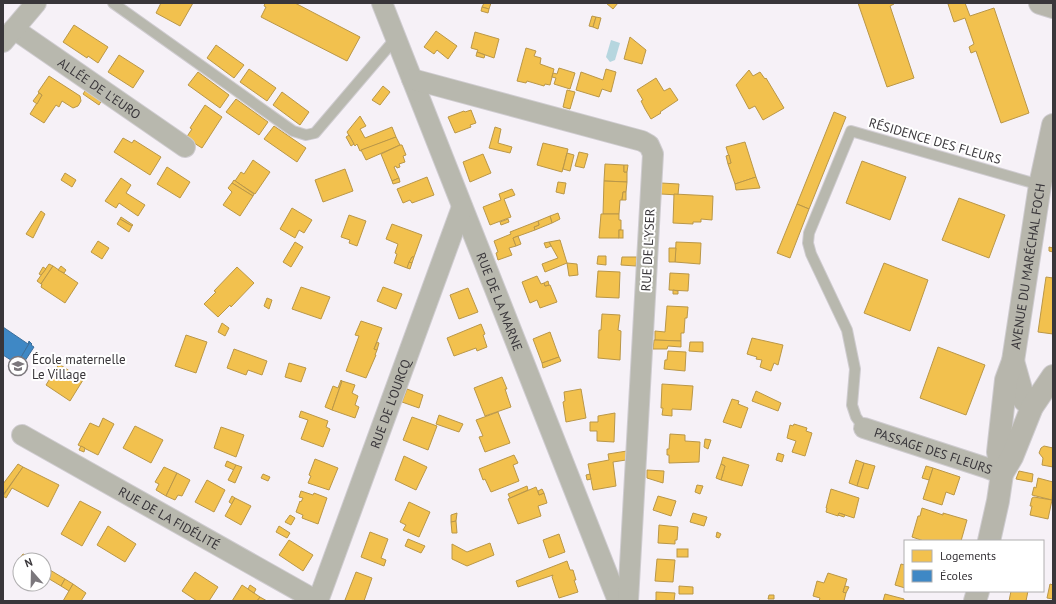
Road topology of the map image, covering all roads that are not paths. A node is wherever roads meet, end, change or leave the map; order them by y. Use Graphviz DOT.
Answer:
graph roads {
  1 [pos="36,3"];
  2 [pos="113,3"];
  3 [pos="382,3"];
  4 [pos="1040,3"];
  5 [pos="1053,7"];
  6 [pos="8,36"];
  7 [pos="396,38"];
  8 [pos="412,79"];
  9 [pos="1053,125"];
  10 [pos="185,146"];
  11 [pos="1040,185"];
  12 [pos="462,207"];
  13 [pos="1013,361"];
  14 [pos="1053,376"];
  15 [pos="1032,408"];
  16 [pos="864,428"];
  17 [pos="22,435"];
  18 [pos="1002,474"];
  19 [pos="989,540"];
  20 [pos="318,601"];
  21 [pos="618,601"];
  22 [pos="628,601"];
  1 -- 6 [label="street"];
  2 -- 7 [label="lane"];
  3 -- 7 [label="street, RUE DE LA MARNE"];
  4 -- 5 [label="street"];
  6 -- 10 [label="street, ALLÉE DE L'EURO"];
  7 -- 8 [label="street, RUE DE LA MARNE"];
  8 -- 12 [label="street, RUE DE LA MARNE"];
  8 -- 22 [label="street, RUE DE L'YSER"];
  9 -- 11 [label="street, AVENUE DU MARÉCHAL FOCH"];
  11 -- 13 [label="street, AVENUE DU MARÉCHAL FOCH"];
  11 -- 16 [label="lane, RÉSIDENCE DES FLEURS"];
  12 -- 20 [label="street, RUE DE L'OURCQ"];
  12 -- 21 [label="street, RUE DE LA MARNE"];
  13 -- 15 [label="street"];
  13 -- 18 [label="street"];
  14 -- 15 [label="street"];
  15 -- 18 [label="street"];
  16 -- 18 [label="street, PASSAGE DES FLEURS"];
  17 -- 20 [label="street, RUE DE LA FIDÉLITÉ"];
  18 -- 19 [label="street"];
}
